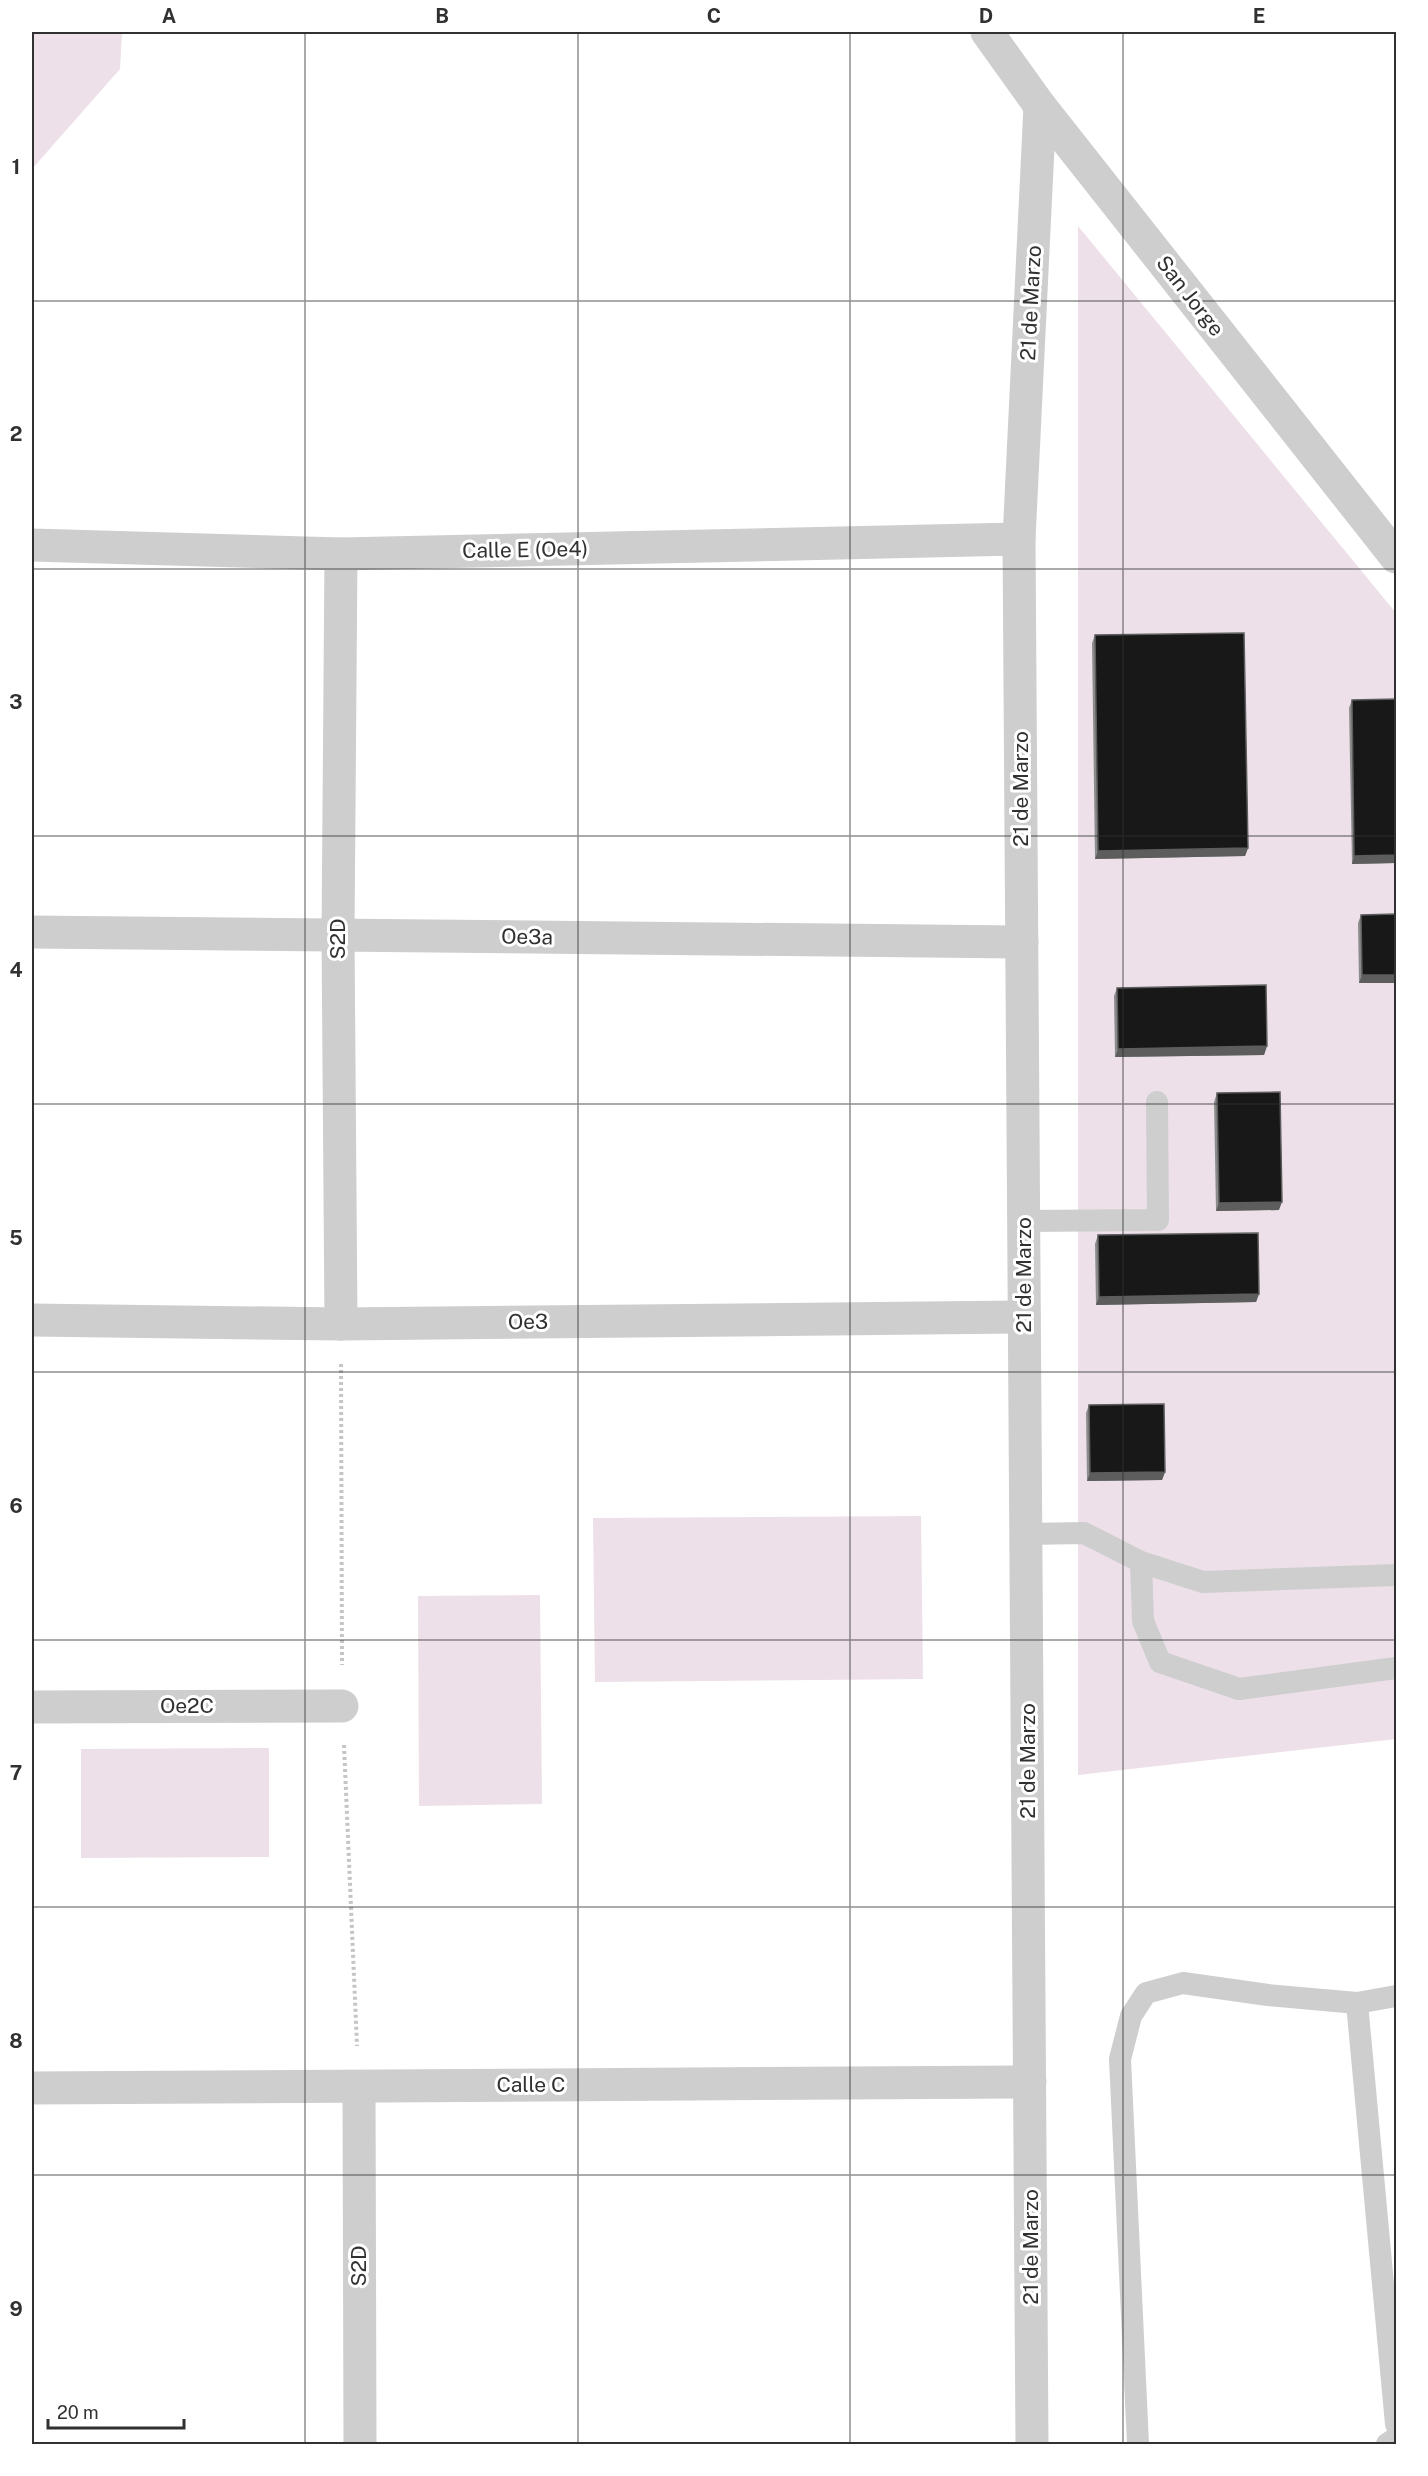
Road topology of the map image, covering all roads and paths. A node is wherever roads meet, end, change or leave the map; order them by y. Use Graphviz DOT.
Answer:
graph roads {
  1 [pos="987,32"];
  2 [pos="1040,106"];
  3 [pos="1019,540"];
  4 [pos="32,545"];
  5 [pos="340,554"];
  6 [pos="1396,557"];
  7 [pos="32,932"];
  8 [pos="338,935"];
  9 [pos="1022,942"];
  10 [pos="1157,1102"];
  11 [pos="1024,1221"];
  12 [pos="1024,1317"];
  13 [pos="32,1320"];
  14 [pos="341,1324"];
  15 [pos="1026,1534"];
  16 [pos="1141,1562"];
  17 [pos="1396,1575"];
  18 [pos="1396,1668"];
  19 [pos="342,1706"];
  20 [pos="32,1707"];
  21 [pos="1396,1996"];
  22 [pos="1357,2002"];
  23 [pos="1030,2082"];
  24 [pos="359,2086"];
  25 [pos="32,2088"];
  26 [pos="1396,2424"];
  27 [pos="1396,2438"];
  28 [pos="360,2445"];
  29 [pos="1032,2445"];
  30 [pos="1138,2445"];
  31 [pos="1387,2445"];
  1 -- 2 [label="street, San Jorge"];
  2 -- 3 [label="street, 21 de Marzo"];
  2 -- 6 [label="street, San Jorge"];
  3 -- 5 [label="street, Calle E (Oe4)"];
  3 -- 9 [label="street, 21 de Marzo"];
  4 -- 5 [label="street, Calle E (Oe4)"];
  5 -- 8 [label="street, S2D"];
  7 -- 8 [label="street, Oe3a"];
  8 -- 9 [label="street, Oe3a"];
  8 -- 14 [label="street, S2D"];
  9 -- 11 [label="street, 21 de Marzo"];
  10 -- 11 [label="lane"];
  11 -- 12 [label="street, 21 de Marzo"];
  12 -- 14 [label="street, Oe3"];
  12 -- 15 [label="street, 21 de Marzo"];
  13 -- 14 [label="street, Oe3"];
  15 -- 16 [label="lane"];
  15 -- 23 [label="street, 21 de Marzo"];
  16 -- 17 [label="lane"];
  16 -- 18 [label="lane"];
  19 -- 20 [label="street, Oe2C"];
  21 -- 22 [label="lane"];
  22 -- 26 [label="lane"];
  22 -- 30 [label="lane"];
  23 -- 24 [label="street, Calle C"];
  23 -- 29 [label="street, 21 de Marzo"];
  24 -- 25 [label="street, Calle C"];
  24 -- 28 [label="street, S2D"];
  27 -- 31 [label="lane"];
}
